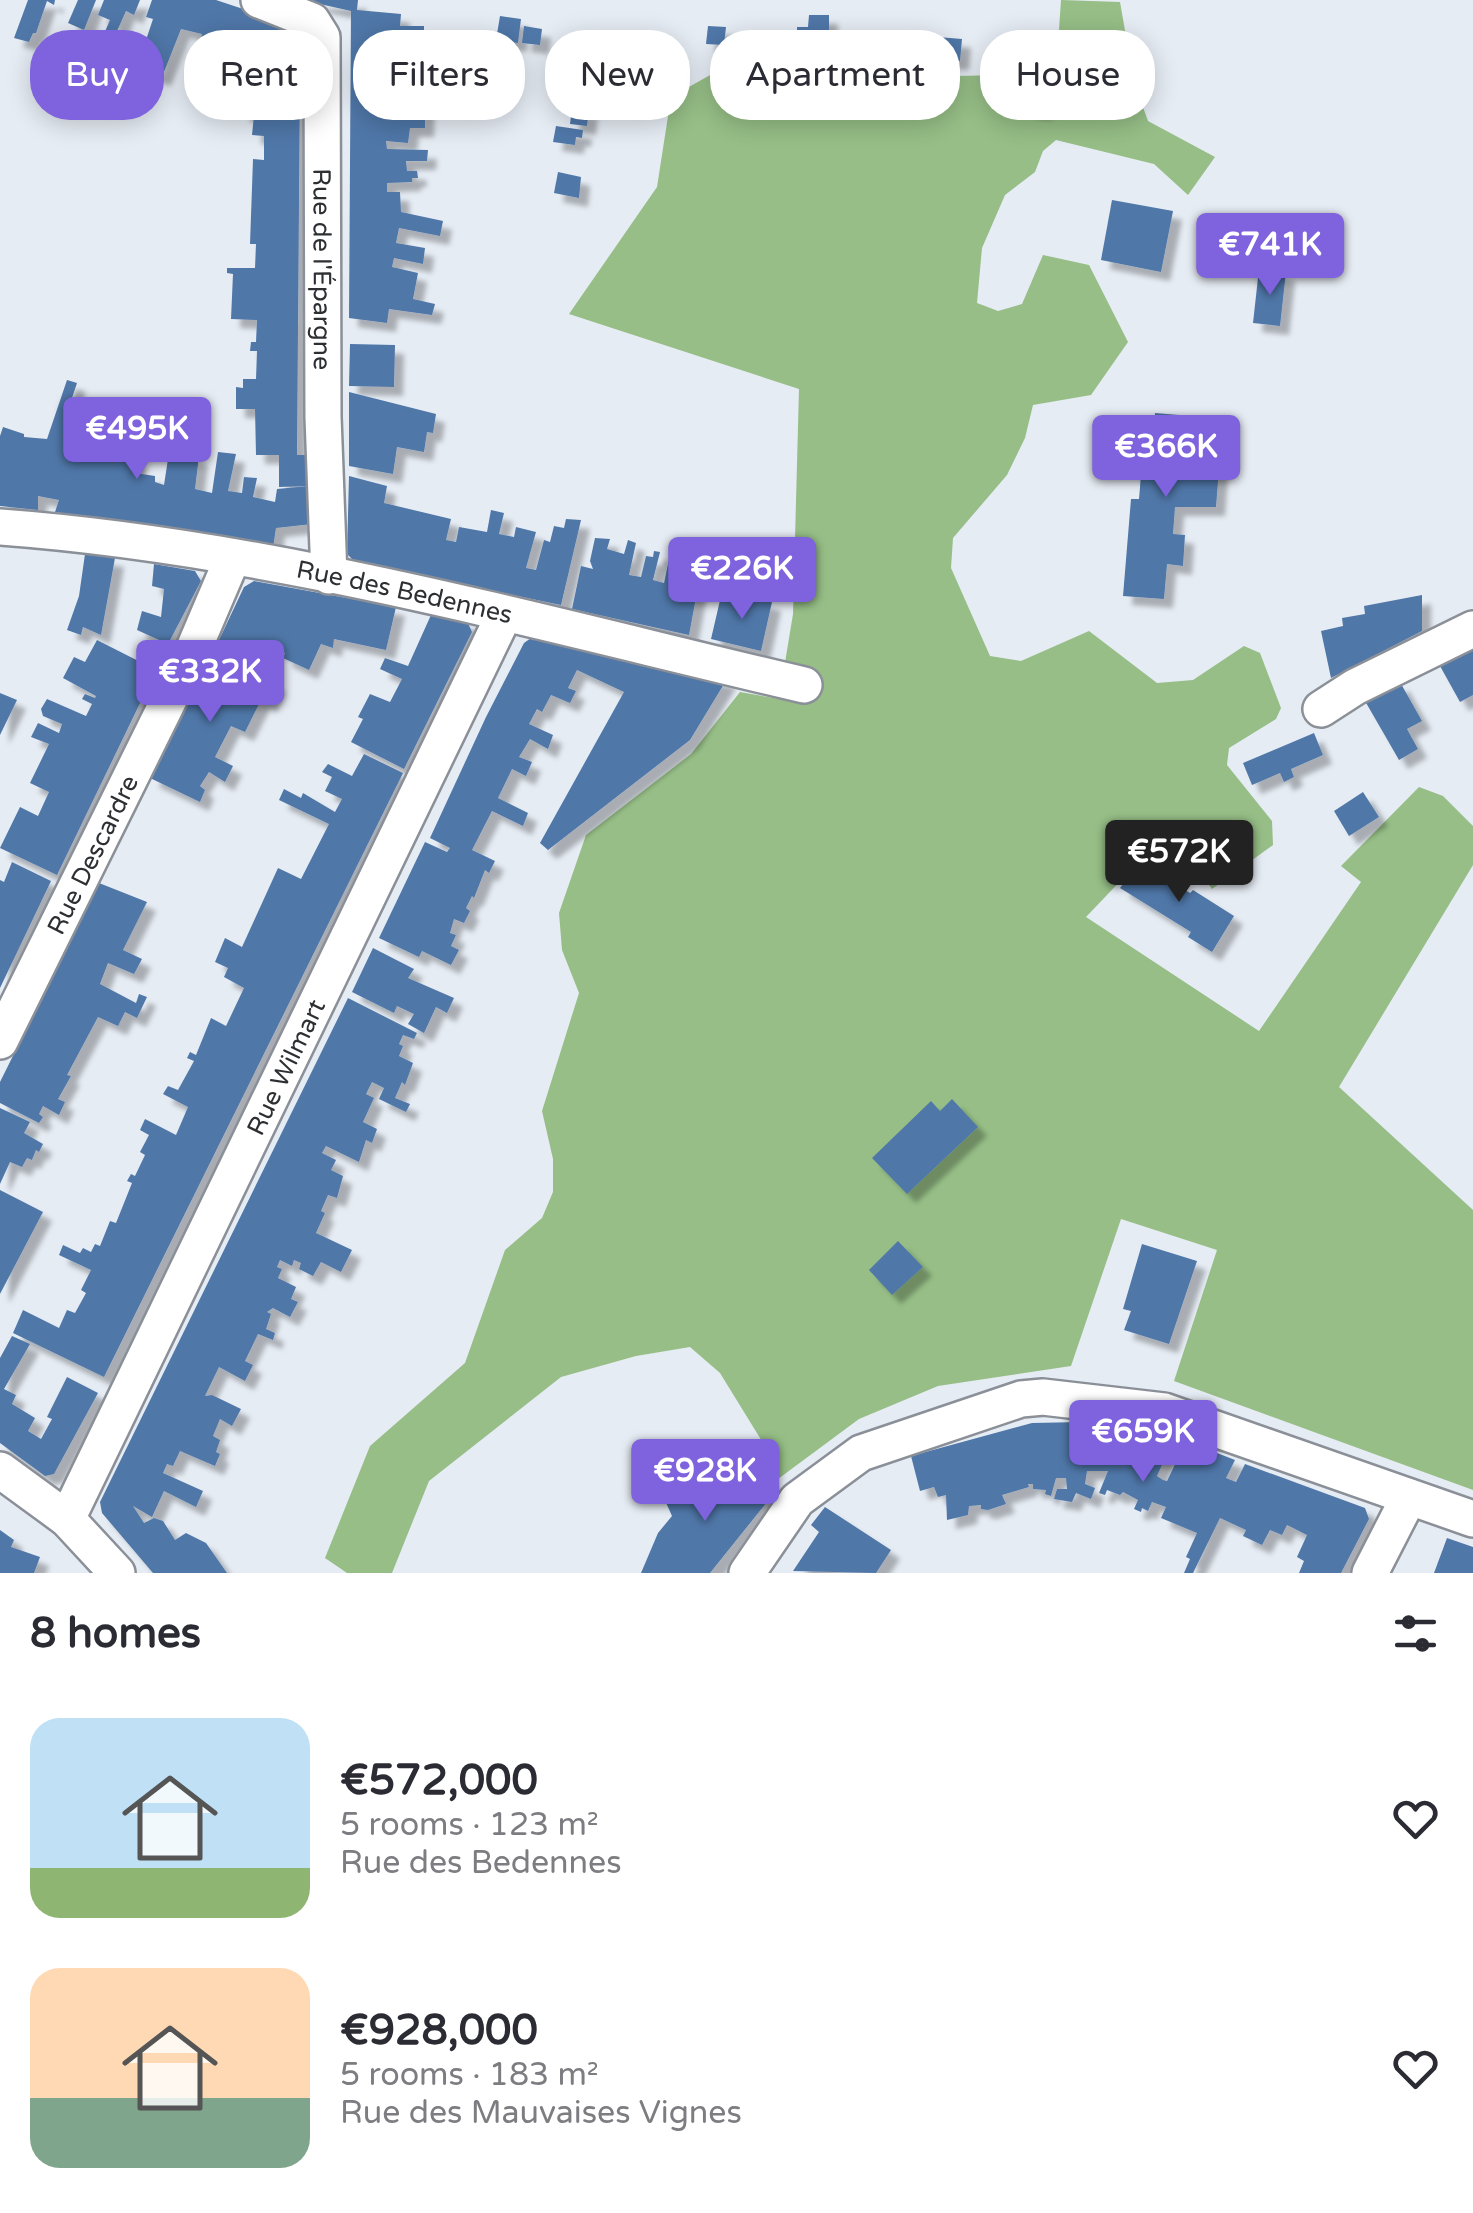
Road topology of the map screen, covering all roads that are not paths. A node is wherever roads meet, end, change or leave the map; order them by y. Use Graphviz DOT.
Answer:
graph roads {
  1 [pos="259,0"];
  2 [pos="0,527"];
  3 [pos="233,557"];
  4 [pos="329,576"];
  5 [pos="504,615"];
  6 [pos="1473,629"];
  7 [pos="804,684"];
  8 [pos="1321,710"];
  9 [pos="0,1041"];
  10 [pos="0,1470"];
  11 [pos="1410,1497"];
  12 [pos="67,1519"];
  13 [pos="1473,1519"];
  14 [pos="117,1573"];
  15 [pos="746,1573"];
  16 [pos="1370,1573"];
  1 -- 4 [label="street, Rue de l'Épargne"];
  2 -- 3 [label="street, Rue des Bedennes"];
  3 -- 4 [label="street, Rue des Bedennes"];
  3 -- 9 [label="street, Rue Descardre"];
  4 -- 5 [label="street, Rue des Bedennes"];
  5 -- 7 [label="street, Rue des Bedennes"];
  5 -- 12 [label="street, Rue Wilmart"];
  6 -- 8 [label="street"];
  10 -- 12 [label="street"];
  11 -- 13 [label="street"];
  11 -- 15 [label="street"];
  11 -- 16 [label="street"];
  12 -- 14 [label="street"];
}
